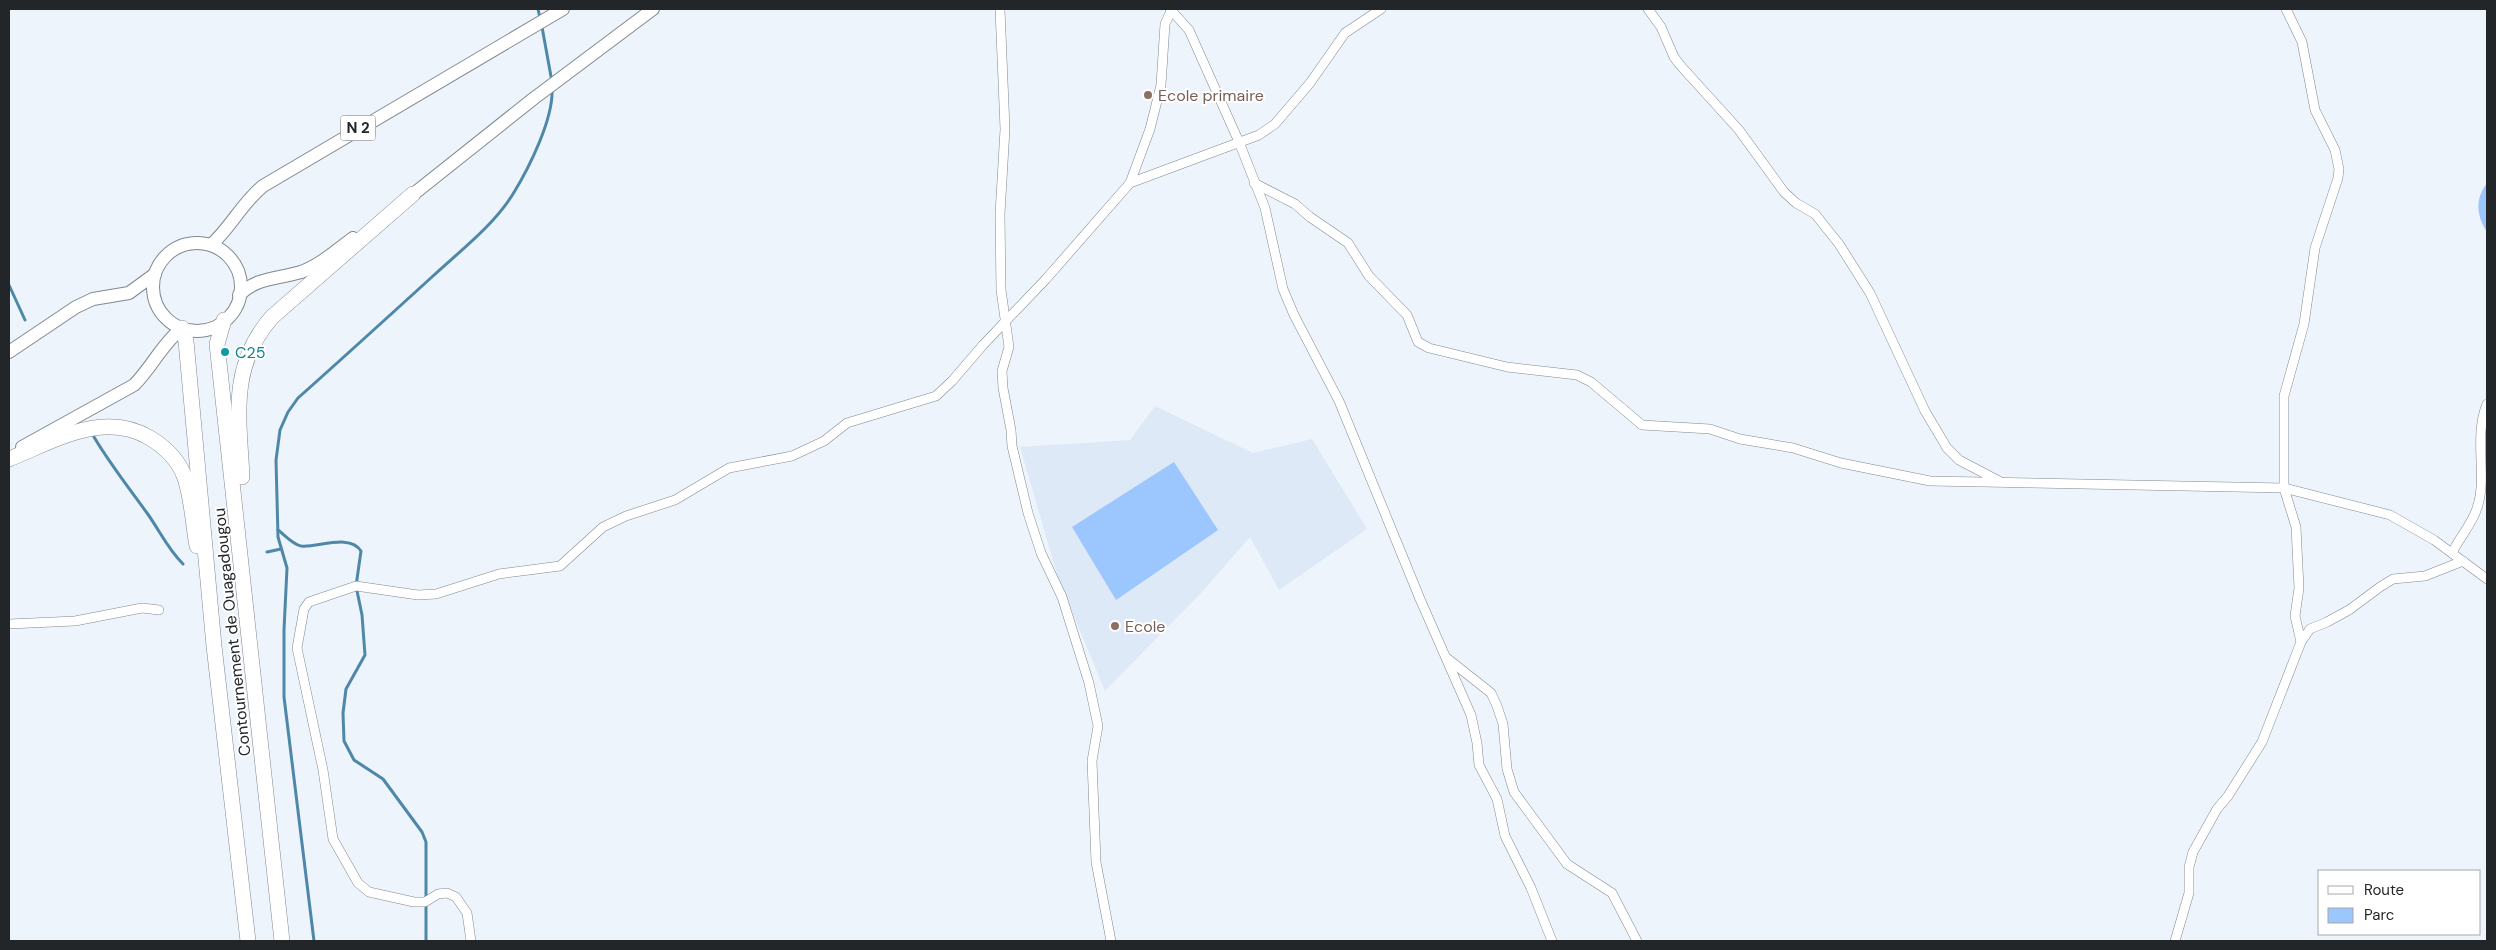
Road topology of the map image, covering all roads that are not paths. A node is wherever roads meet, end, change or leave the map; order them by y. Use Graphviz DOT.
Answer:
graph roads {
  1 [pos="563,9"];
  2 [pos="653,9"];
  3 [pos="1000,9"];
  4 [pos="1171,9"];
  5 [pos="1381,9"];
  6 [pos="1648,9"];
  7 [pos="2286,9"];
  8 [pos="1239,142"];
  9 [pos="1130,183"];
  10 [pos="1254,183"];
  11 [pos="413,194"];
  12 [pos="211,245"];
  13 [pos="155,274"];
  14 [pos="240,294"];
  15 [pos="224,320"];
  16 [pos="1005,324"];
  17 [pos="182,328"];
  18 [pos="9,352"];
  19 [pos="2487,404"];
  20 [pos="9,454"];
  21 [pos="9,460"];
  22 [pos="2000,482"];
  23 [pos="2284,488"];
  24 [pos="2453,554"];
  25 [pos="2463,561"];
  26 [pos="2487,579"];
  27 [pos="159,610"];
  28 [pos="9,624"];
  29 [pos="2301,642"];
  30 [pos="251,643"];
  31 [pos="214,646"];
  32 [pos="1446,658"];
  33 [pos="248,941"];
  34 [pos="282,941"];
  35 [pos="471,941"];
  36 [pos="1111,941"];
  37 [pos="1552,941"];
  38 [pos="1637,941"];
  39 [pos="2175,941"];
  1 -- 12 [label="main road, N 2"];
  2 -- 11 [label="main road"];
  3 -- 16 [label="street"];
  4 -- 8 [label="street"];
  4 -- 9 [label="street"];
  5 -- 8 [label="street"];
  6 -- 22 [label="street"];
  7 -- 23 [label="street"];
  8 -- 9 [label="street"];
  8 -- 10 [label="street"];
  9 -- 16 [label="street"];
  10 -- 22 [label="street"];
  10 -- 32 [label="street"];
  11 -- 14 [label="main road"];
  11 -- 30 [label="highway"];
  12 -- 13 [label="main road"];
  12 -- 14 [label="main road"];
  13 -- 17 [label="main road"];
  13 -- 18 [label="main road"];
  14 -- 15 [label="main road, Contournement de Ouagadougou"];
  15 -- 17 [label="main road"];
  15 -- 30 [label="highway, Contournement de Ouagadougou"];
  16 -- 35 [label="street"];
  16 -- 36 [label="street"];
  17 -- 20 [label="main road"];
  17 -- 31 [label="highway"];
  19 -- 24 [label="street"];
  21 -- 31 [label="highway"];
  22 -- 23 [label="street"];
  23 -- 24 [label="street"];
  23 -- 29 [label="street"];
  24 -- 25 [label="street"];
  25 -- 26 [label="street"];
  25 -- 29 [label="street"];
  27 -- 28 [label="street"];
  29 -- 39 [label="street"];
  30 -- 34 [label="highway, Contournement de Ouagadougou"];
  31 -- 33 [label="highway"];
  32 -- 37 [label="street"];
  32 -- 38 [label="street"];
}
